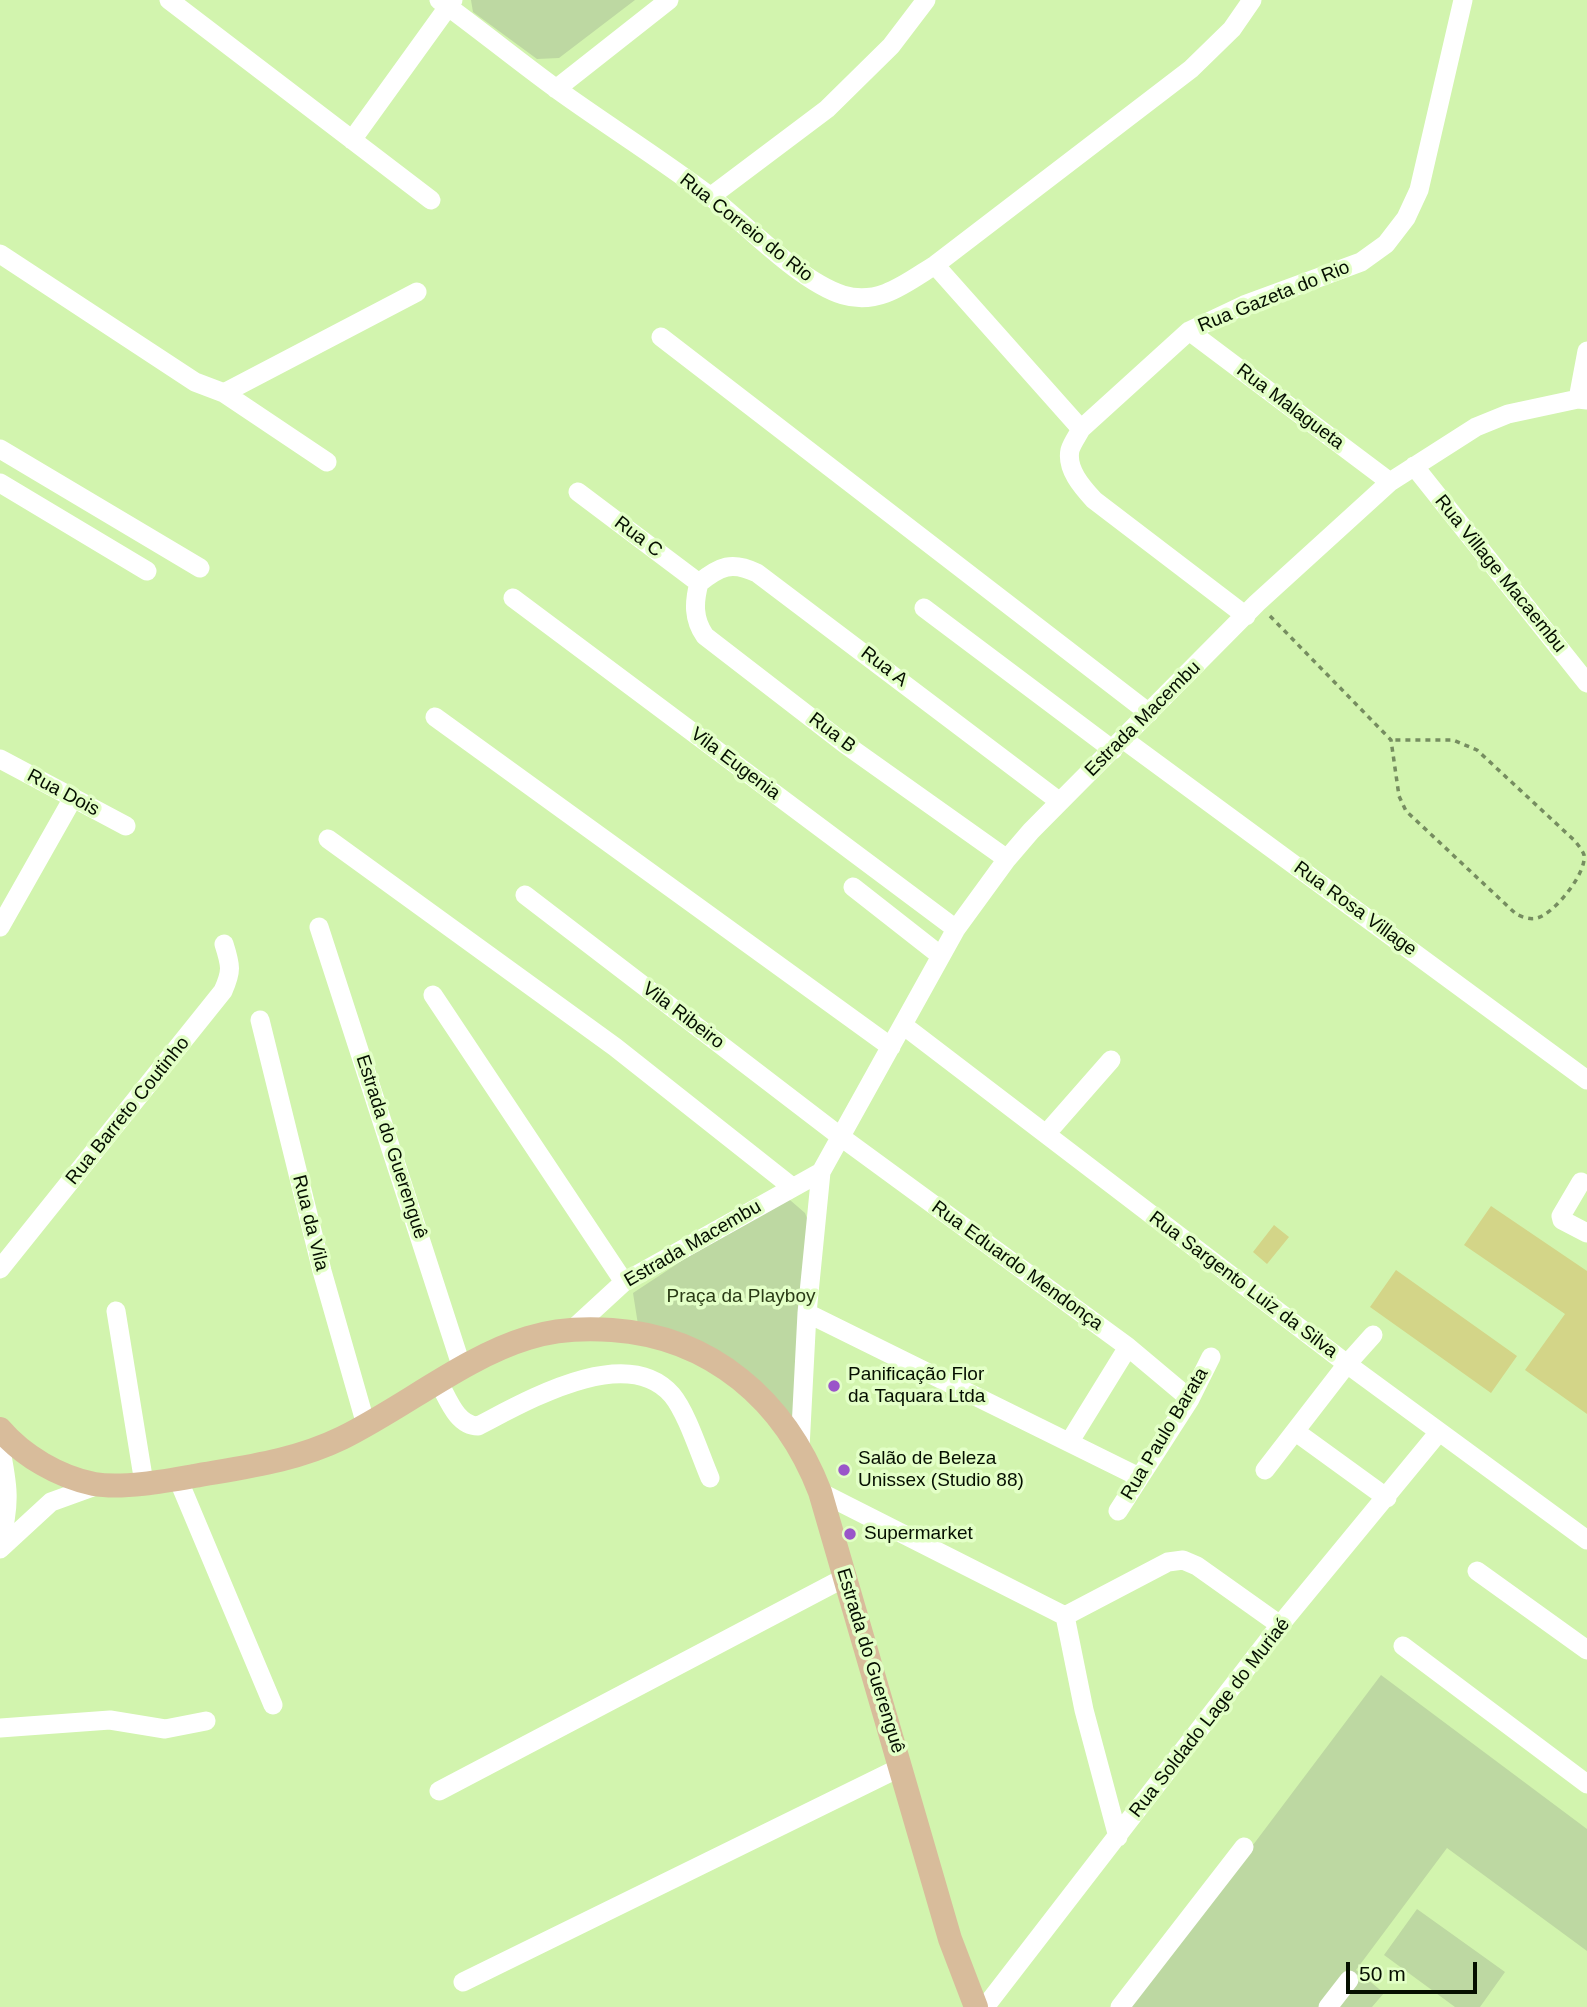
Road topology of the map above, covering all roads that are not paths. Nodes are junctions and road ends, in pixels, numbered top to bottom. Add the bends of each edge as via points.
1 (169, 0) edge
2 (669, 0) edge
3 (926, 0) edge
4 (1252, 0) edge
5 (1463, 0) edge
6 (446, 2) edge
7 (556, 89) junction
8 (352, 140) junction
9 (710, 197) junction
10 (431, 200) dead end
11 (0, 254) edge
12 (935, 265) junction
13 (417, 292) dead end
14 (1189, 331) junction
15 (661, 337) dead end
16 (1587, 351) edge
17 (224, 393) junction
18 (1582, 400) edge
19 (1081, 429) junction
20 (0, 449) edge
21 (327, 462) dead end
22 (1414, 466) junction
23 (1390, 482) junction
24 (0, 483) edge
25 (578, 492) dead end
26 (201, 568) dead end
27 (147, 570) dead end
28 (699, 583) junction
29 (513, 598) dead end
30 (923, 608) dead end
31 (1251, 609) junction
32 (1587, 683) edge
33 (1149, 713) junction
34 (435, 717) dead end
35 (1118, 745) junction
36 (0, 759) edge
37 (73, 798) junction
38 (1060, 802) junction
39 (125, 826) dead end
40 (328, 839) dead end
41 (1007, 859) junction
42 (853, 887) dead end
43 (525, 895) dead end
44 (0, 927) edge
45 (319, 927) dead end
46 (956, 929) junction
47 (224, 944) dead end
48 (942, 957) junction
49 (433, 995) dead end
50 (260, 1020) dead end
51 (904, 1025) junction
52 (891, 1047) junction
53 (1111, 1060) dead end
54 (1587, 1080) edge
55 (1046, 1134) junction
56 (841, 1137) junction
57 (821, 1172) junction
58 (1581, 1182) dead end
59 (792, 1187) junction
60 (1587, 1233) edge
61 (0, 1269) edge
62 (624, 1282) junction
63 (116, 1311) dead end
64 (807, 1313) junction
65 (574, 1328) junction
66 (1373, 1335) dead end
67 (1128, 1347) junction
68 (1211, 1357) dead end
69 (1347, 1364) junction
70 (462, 1368) junction
71 (439, 1383) junction
72 (1190, 1399) junction
73 (366, 1425) junction
74 (0, 1429) edge
75 (1296, 1432) junction
76 (1439, 1433) junction
77 (1070, 1441) junction
78 (0, 1446) edge
79 (800, 1448) junction
80 (46, 1466) junction
81 (1265, 1470) dead end
82 (1139, 1477) junction
83 (710, 1478) dead end
84 (178, 1479) junction
85 (144, 1483) junction
86 (98, 1485) junction
87 (820, 1492) junction
88 (9, 1495) junction
89 (1387, 1498) junction
90 (51, 1502) junction
91 (1118, 1511) dead end
92 (1587, 1540) edge
93 (0, 1543) edge
94 (0, 1549) edge
95 (1478, 1571) dead end
96 (845, 1578) junction
97 (1065, 1616) junction
98 (1280, 1625) junction
99 (1403, 1646) dead end
100 (1587, 1650) edge
101 (273, 1705) dead end
102 (206, 1721) dead end
103 (0, 1728) edge
104 (901, 1767) junction
105 (1587, 1784) edge
106 (439, 1791) dead end
107 (1118, 1837) junction
108 (1244, 1847) dead end
109 (1349, 1980) dead end
110 (463, 1982) dead end
111 (976, 2007) edge
112 (985, 2007) edge
113 (1120, 2007) edge
114 (1328, 2007) edge

1 - 8 street
2 - 7 street
3 - 9 street via 891,46 827,109
4 - 12 street, Rua Correio do Rio via 1232,29 1191,69
5 - 14 street, Rua Gazeta do Rio via 1419,190 1406,218 1386,244 1361,262 1244,304
6 - 7 street, Rua Correio do Rio
6 - 8 street
7 - 9 street, Rua Correio do Rio
8 - 10 street
9 - 12 street, Rua Correio do Rio via 810,280 844,295 881,296
11 - 17 street via 195,382
12 - 19 street
13 - 17 street
14 - 19 street, Rua Gazeta do Rio
14 - 23 street, Rua Malagueta
15 - 33 street
16 - 18 street
17 - 21 street
18 - 22 street, Estrada Macembu via 1508,414 1476,427
19 - 31 street via 1070,450 1079,485
20 - 26 street
22 - 23 street, Estrada Macembu
22 - 32 street, Rua Village Macaembu
23 - 31 street, Estrada Macembu
24 - 27 street
25 - 28 street, Rua C
28 - 38 street, Rua A via 734,565 757,573
28 - 41 street, Rua B via 696,615 705,636 845,744
29 - 46 street, Vila Eugenia
30 - 35 street, Rua Rosa Village
31 - 33 street, Estrada Macembu
33 - 35 street, Estrada Macembu
34 - 52 street
35 - 38 street, Estrada Macembu
35 - 54 street, Rua Rosa Village
36 - 37 street, Rua Dois
37 - 39 street, Rua Dois
37 - 44 street
38 - 41 street, Estrada Macembu
40 - 59 street via 615,1047
41 - 46 street, Estrada Macembu
42 - 48 street
43 - 56 street, Vila Ribeiro
45 - 70 street, Estrada do Guerenguê
46 - 48 street, Estrada Macembu
47 - 61 street, Rua Barreto Coutinho via 231,974 223,991
48 - 51 street, Estrada Macembu
49 - 62 street
50 - 73 street, Rua da Vila via 322,1271
51 - 52 street, Estrada Macembu
51 - 55 street, Rua Sargento Luiz da Silva
52 - 56 street, Estrada Macembu
53 - 55 street
55 - 69 street, Rua Sargento Luiz da Silva
56 - 57 street, Estrada Macembu
56 - 67 street, Rua Eduardo Mendonça
57 - 59 street, Estrada Macembu
57 - 64 street, Estrada Macembu
58 - 60 street via 1561,1216
59 - 62 street, Estrada Macembu
62 - 65 street, Estrada Macembu
63 - 85 street
64 - 77 street
64 - 79 street, Estrada Macembu
65 - 70 main road, Estrada do Guerenguê via 525,1339
65 - 79 main road, Estrada do Guerenguê via 634,1331 716,1361 762,1400
66 - 69 street
67 - 72 street, Rua Eduardo Mendonça
67 - 77 street
68 - 72 street, Rua Paulo Barata
69 - 75 street
69 - 76 street, Rua Sargento Luiz da Silva
70 - 71 main road, Estrada do Guerenguê
71 - 73 main road, Estrada do Guerenguê
71 - 83 street via 470,1426 595,1375 622,1374 657,1383 672,1395
72 - 82 street, Rua Paulo Barata
73 - 84 main road, Estrada do Guerenguê via 317,1450 284,1460
74 - 80 main road, Estrada do Guerenguê
75 - 81 street
75 - 89 street
76 - 89 street, Rua Soldado Lage do Muriaé
76 - 92 street, Rua Sargento Luiz da Silva
77 - 82 street
78 - 88 street
79 - 87 main road, Estrada do Guerenguê
80 - 86 main road, Estrada do Guerenguê
80 - 88 street via 26,1466
80 - 90 street via 57,1480
82 - 91 street, Rua Paulo Barata
84 - 85 main road, Estrada do Guerenguê
84 - 101 street
85 - 86 main road, Estrada do Guerenguê
86 - 90 street
87 - 96 main road, Estrada do Guerenguê
87 - 97 street
88 - 93 street
89 - 98 street, Rua Soldado Lage do Muriaé
90 - 94 street
95 - 100 street
96 - 104 main road, Estrada do Guerenguê
96 - 106 street
97 - 98 street via 1168,1562 1182,1560
97 - 107 street
98 - 107 street, Rua Soldado Lage do Muriaé
99 - 105 street
102 - 103 street via 165,1729 110,1720
104 - 110 street
104 - 111 main road, Estrada do Guerenguê via 950,1939
107 - 112 street, Rua Soldado Lage do Muriaé
108 - 113 street
109 - 114 street

